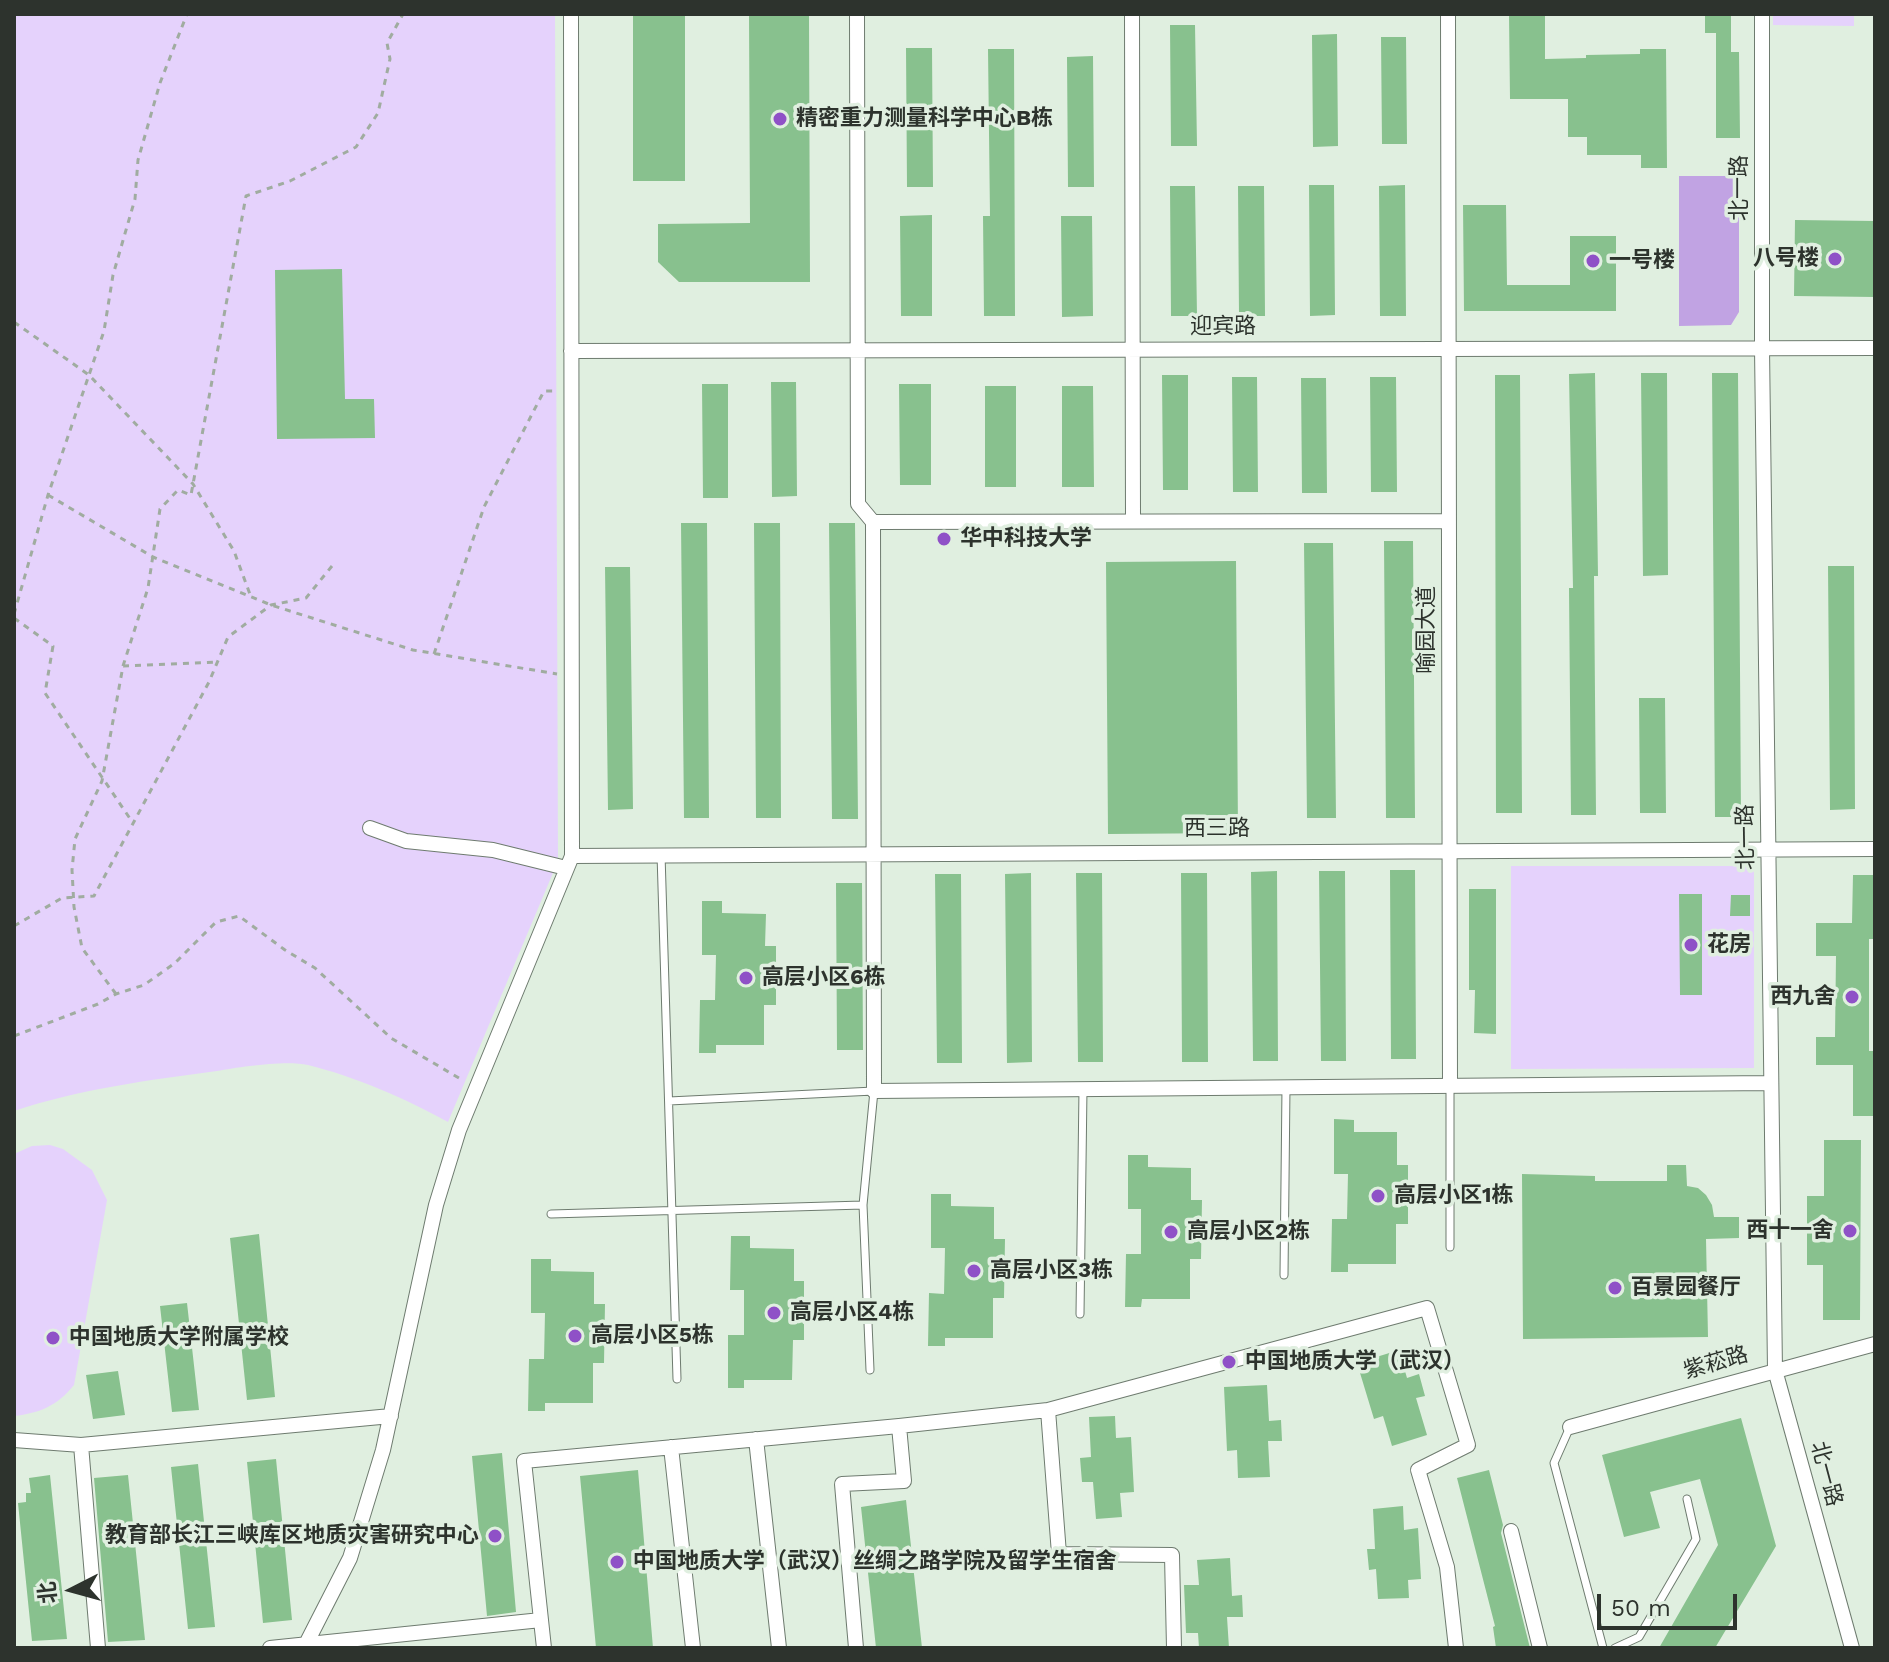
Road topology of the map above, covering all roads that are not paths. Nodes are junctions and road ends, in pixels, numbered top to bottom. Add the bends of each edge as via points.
1 (571, 14) edge
2 (857, 14) edge
3 (1132, 14) edge
4 (1448, 14) edge
5 (1762, 14) edge
6 (1762, 348) junction
7 (1875, 348) edge
8 (1133, 349) junction
9 (1449, 349) junction
10 (857, 350) junction
11 (571, 351) junction
12 (1133, 521) junction
13 (1449, 521) junction
14 (873, 522) junction
15 (370, 828) dead end
16 (1875, 849) edge
17 (1768, 850) junction
18 (1449, 851) junction
19 (873, 852) junction
20 (661, 854) junction
21 (569, 862) junction
22 (1771, 1083) junction
23 (1450, 1085) junction
24 (1286, 1087) junction
25 (1083, 1089) junction
26 (874, 1091) junction
27 (669, 1101) junction
28 (863, 1205) junction
29 (672, 1209) junction
30 (551, 1214) dead end
31 (1450, 1247) dead end
32 (1284, 1275) dead end
33 (1080, 1314) dead end
34 (1875, 1344) edge
35 (870, 1370) dead end
36 (1775, 1370) junction
37 (677, 1379) dead end
38 (1048, 1410) junction
39 (391, 1416) junction
40 (899, 1426) junction
41 (1570, 1427) joint
42 (756, 1439) junction
43 (14, 1440) edge
44 (81, 1445) junction
45 (671, 1447) junction
46 (1687, 1499) dead end
47 (1511, 1531) dead end
48 (541, 1620) junction
49 (306, 1646) edge
50 (98, 1648) edge
51 (270, 1648) edge
52 (544, 1648) edge
53 (693, 1648) edge
54 (779, 1648) edge
55 (856, 1648) edge
56 (1174, 1648) edge
57 (1456, 1648) edge
58 (1540, 1648) edge
59 (1603, 1648) edge
60 (1615, 1648) edge
61 (1852, 1648) edge

1 - 11 street
2 - 10 street
3 - 8 street
4 - 9 street, 喻园大道
5 - 6 street, 北一路
6 - 7 street, 迎宾路
6 - 9 street, 迎宾路
6 - 17 street, 北一路
8 - 9 street, 迎宾路
8 - 10 street, 迎宾路
8 - 12 street
9 - 13 street, 喻园大道
10 - 11 street, 迎宾路
10 - 14 street via 858,504
11 - 21 street
12 - 13 street
12 - 14 street
13 - 18 street, 喻园大道
14 - 19 street
15 - 21 street, 西三路 via 406,841
16 - 17 street, 西三路
17 - 18 street, 西三路
17 - 22 street, 北一路
18 - 19 street, 西三路
18 - 23 street, 喻园大道
19 - 20 street, 西三路
19 - 26 street
20 - 21 street, 西三路
20 - 27 lane
21 - 39 street via 459,1130 436,1205
22 - 23 street
22 - 36 street, 北一路
23 - 24 street
23 - 31 lane, 喻园大道
24 - 25 street
24 - 32 lane
25 - 26 street
25 - 33 lane
26 - 27 lane
26 - 28 lane
27 - 29 lane
28 - 29 lane
28 - 35 lane
29 - 30 lane
29 - 37 lane
34 - 36 street, 紫菘路
36 - 41 street, 紫菘路
36 - 61 street, 北一路
38 - 40 street
38 - 56 street via 1059,1554 1172,1555
38 - 57 street via 1427,1308 1468,1445 1418,1470 1447,1567
39 - 44 street
39 - 49 street via 350,1558
40 - 42 street
40 - 55 street via 904,1481 842,1484
41 - 59 lane via 1554,1463
42 - 45 street
42 - 54 street
43 - 44 street
44 - 50 street
45 - 48 street via 524,1461
45 - 53 street
46 - 60 lane via 1696,1539 1639,1637
47 - 58 street
48 - 49 street
48 - 52 street
49 - 51 street

